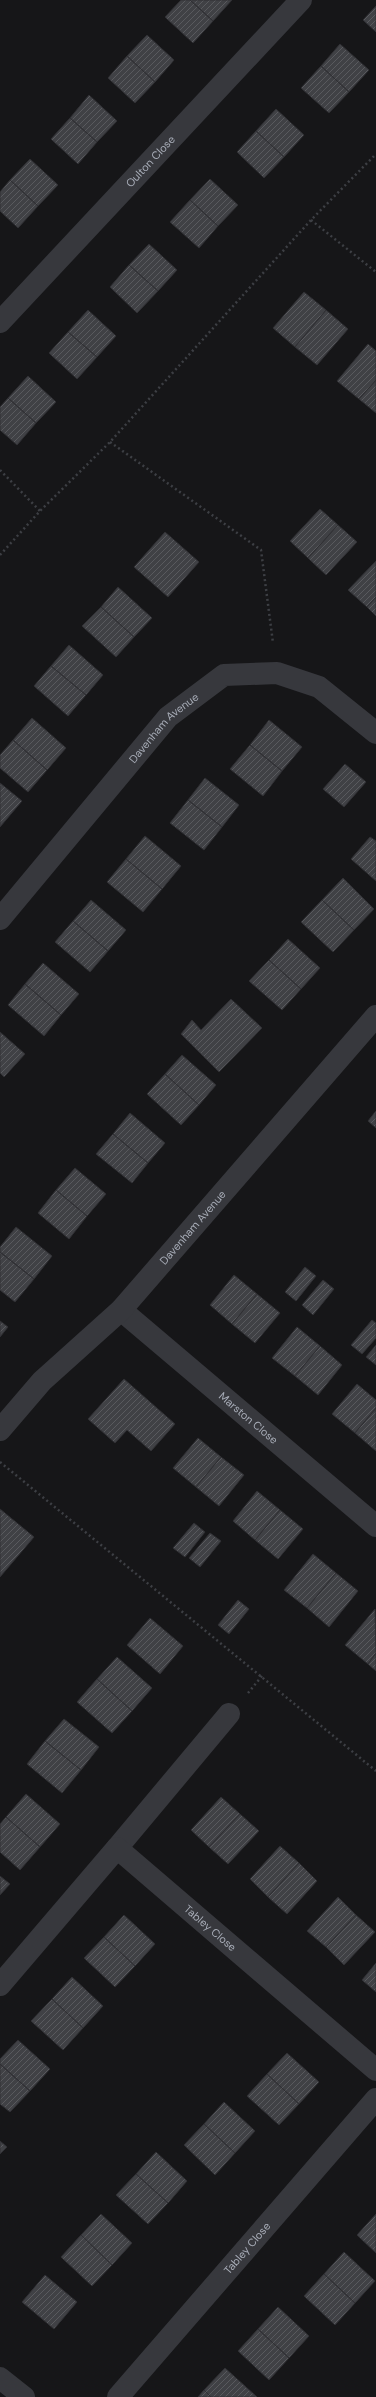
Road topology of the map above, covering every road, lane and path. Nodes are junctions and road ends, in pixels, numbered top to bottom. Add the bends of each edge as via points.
1 (301, 0) edge
2 (376, 154) edge
3 (310, 220) junction
4 (376, 272) edge
5 (0, 322) edge
6 (110, 442) junction
7 (0, 470) edge
8 (40, 511) junction
9 (0, 555) edge
10 (277, 673) junction
11 (376, 733) edge
12 (0, 918) edge
13 (376, 1016) edge
14 (121, 1310) junction
15 (0, 1430) edge
16 (0, 1462) edge
17 (376, 1526) edge
18 (229, 1714) dead end
19 (376, 1771) edge
20 (117, 1848) junction
21 (0, 1985) edge
22 (376, 2070) edge
23 (376, 2099) edge
24 (0, 2378) edge
25 (24, 2397) edge
26 (118, 2397) edge

1 - 5 street, Oulton Close
2 - 3 path
3 - 4 path
3 - 6 path
6 - 8 path
6 - 10 path via 261,550
7 - 8 path
8 - 9 path
10 - 11 street, Davenham Avenue via 319,686
10 - 12 street, Davenham Avenue via 224,676 168,717
13 - 14 street, Davenham Avenue
14 - 15 street, Davenham Avenue via 42,1382
14 - 17 street, Marston Close
16 - 19 path
18 - 20 street
20 - 21 street
20 - 22 street, Tabley Close
23 - 26 street, Tabley Close
24 - 25 street

